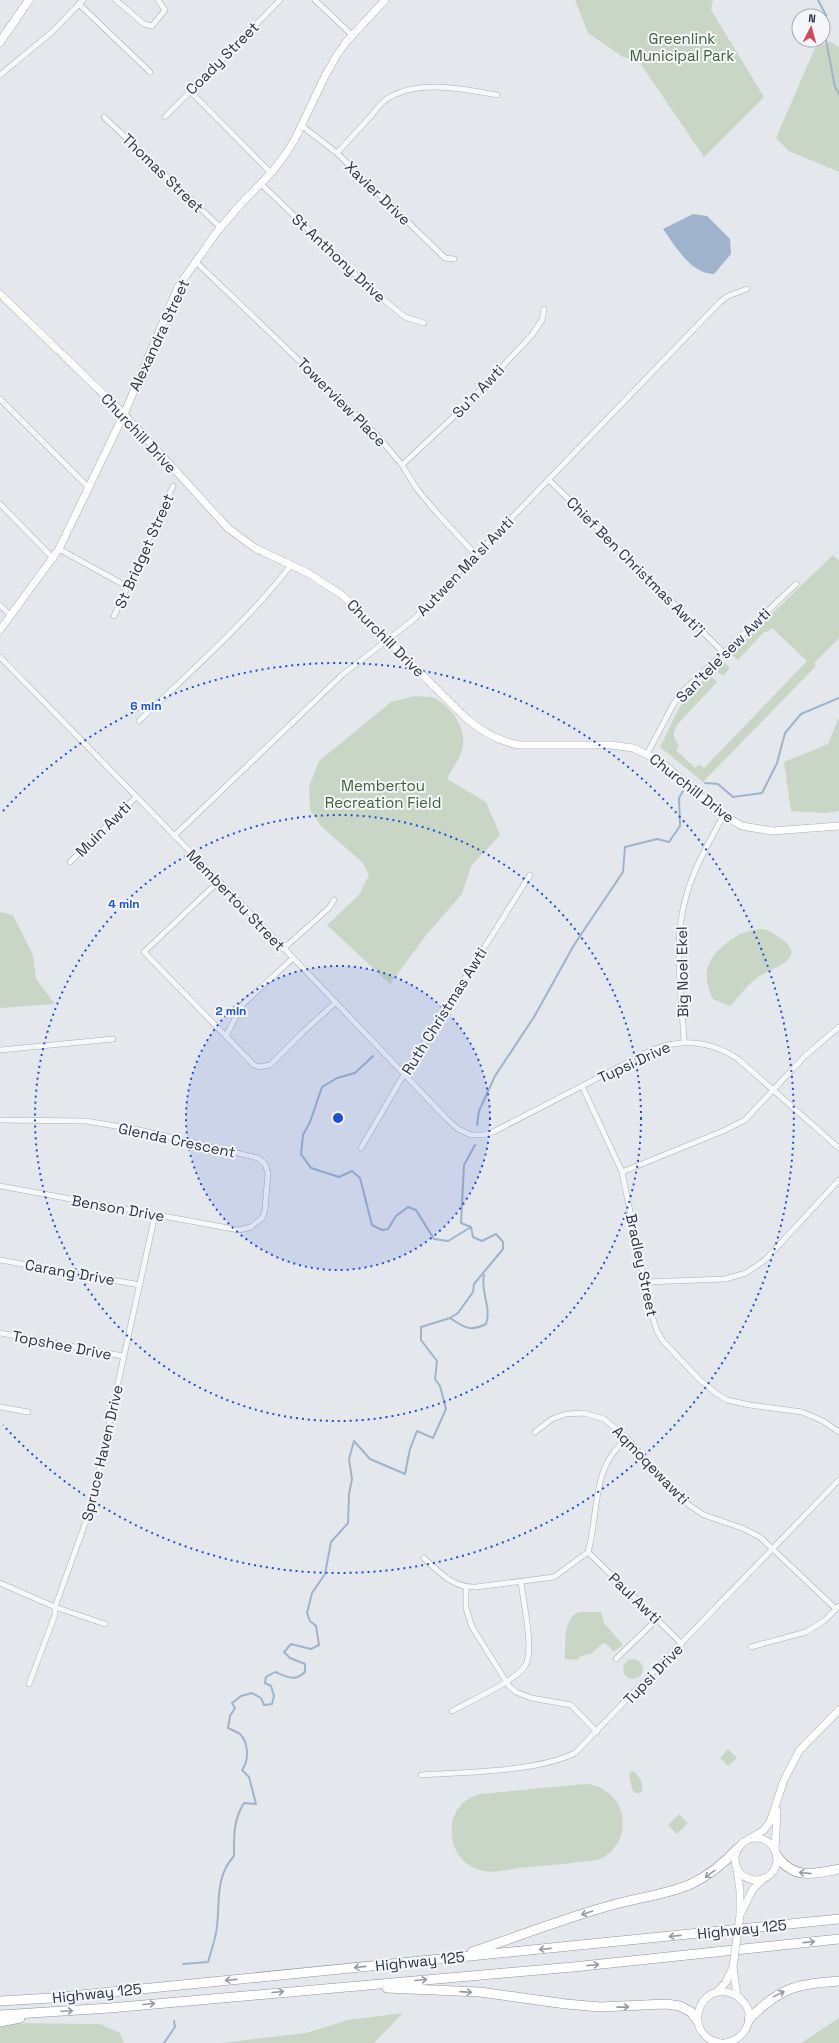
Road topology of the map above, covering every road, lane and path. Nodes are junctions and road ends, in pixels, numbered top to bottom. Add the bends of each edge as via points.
1 (29, 0) edge
2 (116, 0) edge
3 (158, 0) edge
4 (280, 0) edge
5 (315, 0) edge
6 (385, 0) edge
7 (81, 2) edge
8 (352, 35) junction
9 (0, 42) edge
10 (150, 72) dead end
11 (0, 75) edge
12 (190, 91) junction
13 (497, 94) dead end
14 (104, 117) dead end
15 (165, 117) dead end
16 (302, 126) junction
17 (337, 153) junction
18 (271, 173) junction
19 (260, 183) junction
20 (221, 228) junction
21 (454, 259) dead end
22 (195, 261) junction
23 (747, 290) dead end
24 (0, 294) edge
25 (544, 309) dead end
26 (424, 323) dead end
27 (0, 399) edge
28 (124, 414) junction
29 (402, 465) junction
30 (548, 479) junction
31 (173, 486) dead end
32 (89, 488) junction
33 (0, 504) edge
34 (60, 549) junction
35 (476, 555) junction
36 (54, 558) junction
37 (291, 565) junction
38 (796, 584) dead end
39 (128, 587) junction
40 (0, 605) edge
41 (10, 615) junction
42 (114, 616) dead end
43 (0, 630) edge
44 (387, 640) junction
45 (723, 652) junction
46 (0, 656) edge
47 (139, 720) dead end
48 (647, 754) junction
49 (136, 797) junction
50 (723, 816) junction
51 (839, 826) edge
52 (174, 836) junction
53 (70, 862) dead end
54 (530, 875) dead end
55 (219, 881) junction
56 (334, 900) dead end
57 (283, 949) junction
58 (292, 958) junction
59 (335, 1003) junction
60 (839, 1027) edge
61 (226, 1036) junction
62 (113, 1039) dead end
63 (684, 1042) junction
64 (0, 1050) edge
65 (404, 1075) junction
66 (582, 1086) junction
67 (774, 1090) junction
68 (0, 1120) edge
69 (476, 1136) joint
70 (361, 1148) dead end
71 (839, 1148) edge
72 (622, 1172) junction
73 (839, 1180) edge
74 (0, 1186) edge
75 (155, 1215) junction
76 (235, 1229) joint
77 (0, 1260) edge
78 (645, 1282) junction
79 (140, 1285) junction
80 (0, 1333) edge
81 (124, 1356) junction
82 (0, 1407) edge
83 (28, 1412) dead end
84 (535, 1432) dead end
85 (839, 1432) edge
86 (628, 1439) junction
87 (839, 1480) edge
88 (773, 1549) junction
89 (588, 1552) junction
90 (424, 1558) dead end
91 (521, 1582) junction
92 (0, 1583) edge
93 (466, 1587) junction
94 (55, 1607) junction
95 (837, 1607) edge
96 (657, 1619) junction
97 (105, 1624) dead end
98 (682, 1644) junction
99 (751, 1647) dead end
100 (616, 1659) dead end
101 (506, 1681) junction
102 (29, 1684) dead end
103 (839, 1710) edge
104 (452, 1711) dead end
105 (597, 1732) junction
106 (421, 1775) dead end
107 (779, 1796) junction
108 (749, 1839) junction
109 (738, 1848) junction
110 (776, 1853) junction
111 (737, 1867) junction
112 (839, 1869) edge
113 (764, 1878) junction
114 (740, 1914) junction
115 (839, 1920) edge
116 (839, 1939) edge
117 (455, 1958) junction
118 (733, 1967) junction
119 (839, 1982) edge
120 (344, 1986) junction
121 (717, 1992) junction
122 (737, 1996) junction
123 (0, 2000) edge
124 (51, 2012) junction
125 (0, 2015) edge
126 (749, 2019) junction
127 (697, 2020) junction
128 (0, 2022) edge
129 (702, 2032) junction
130 (702, 2043) edge
131 (721, 2043) edge
132 (725, 2043) edge

1 - 9 main road
2 - 3 street via 144,24 152,26 165,10
4 - 12 street, Coady Street
5 - 8 street
6 - 8 main road, Alexandra Street
7 - 10 street
7 - 11 street via 52,32
8 - 16 main road, Alexandra Street via 330,67
12 - 15 street, Coady Street
12 - 18 street
13 - 17 street via 436,87 396,96 385,101
14 - 20 street, Thomas Street
16 - 17 street, Xavier Drive
16 - 18 main road, Alexandra Street
17 - 21 street, Xavier Drive via 445,258
18 - 19 main road, Alexandra Street
19 - 20 main road, Alexandra Street
19 - 26 street, St Anthony Drive via 374,292 405,317
20 - 22 main road, Alexandra Street
22 - 28 main road, Alexandra Street via 176,292
22 - 29 street, Towerview Place via 363,421
23 - 30 street, Autwen Ma'sl Awti via 728,296 720,302
24 - 28 main road, Churchill Drive
25 - 29 street, Su'n Awti via 542,320 532,335 465,406
27 - 32 street
28 - 32 main road, Alexandra Street
28 - 37 main road, Churchill Drive via 228,528 254,548
29 - 35 street, Towerview Place via 417,489
30 - 35 street, Autwen Ma'sl Awti
30 - 45 street, Chief Ben Christmas Awti'j
31 - 39 street, St Bridget Street
32 - 34 main road, Alexandra Street
33 - 36 street
34 - 36 main road, Alexandra Street
34 - 39 street
35 - 44 street, Autwen Ma'sl Awti via 413,620
36 - 41 main road, Alexandra Street
37 - 44 main road, Churchill Drive via 342,595
37 - 47 street via 274,588
38 - 45 street, San'tele'sew Awti
39 - 42 street, St Bridget Street
40 - 41 street
41 - 43 main road, Alexandra Street
44 - 48 main road, Churchill Drive via 466,718 498,739 526,746 619,745
44 - 52 street, Autwen Ma'sl Awti via 342,675
45 - 48 street, San'tele'sew Awti via 677,698
46 - 49 street, Membertou Street
48 - 50 main road, Churchill Drive via 666,766
49 - 52 street, Membertou Street
49 - 53 street, Muin Awti
50 - 51 main road, Churchill Drive via 742,826 764,831
50 - 63 street, Big Noel Ekel via 691,879 683,909 679,943
52 - 55 street, Membertou Street
54 - 65 street, Ruth Christmas Awti
55 - 57 street, Membertou Street
55 - 61 street via 144,952
56 - 57 street via 329,908
57 - 58 street, Membertou Street
58 - 59 street, Membertou Street
58 - 61 street via 242,1005
59 - 61 street via 265,1068 254,1065
59 - 65 street, Membertou Street
60 - 67 street via 809,1052
62 - 64 street
63 - 66 street, Tupsi Drive via 652,1050
63 - 67 street, Tupsi Drive via 709,1045 726,1052
65 - 69 street, Membertou Street via 454,1125 467,1134
65 - 70 street, Ruth Christmas Awti
66 - 69 street, Tupsi Drive via 493,1132
66 - 72 street, Bradley Street
67 - 71 street, Tupsi Drive
67 - 72 street via 752,1114 736,1125
68 - 76 street, Glenda Crescent via 86,1121 139,1130 258,1158 265,1164 268,1173 265,1213 254,1225
72 - 78 street, Bradley Street
73 - 78 street via 765,1260 746,1273 725,1279
74 - 75 street, Benson Drive
75 - 76 street, Benson Drive
75 - 79 street, Spruce Haven Drive
77 - 79 street, Carang Drive
78 - 85 street, Bradley Street via 657,1331 669,1349 708,1388 727,1400 738,1403 802,1412 823,1421
79 - 81 street, Spruce Haven Drive
80 - 81 street, Topshee Drive
81 - 94 street, Spruce Haven Drive via 90,1510
82 - 83 street
84 - 86 street, Aqmoqewawti via 556,1417 584,1413 604,1419
86 - 88 street, Aqmoqewawti via 686,1503 711,1518 754,1533
86 - 89 street via 614,1451 603,1474
87 - 88 street, Tupsi Drive
88 - 95 street, Aqmoqewawti
88 - 98 street, Tupsi Drive
89 - 91 street via 557,1576
89 - 96 street, Paul Awti
90 - 93 street via 448,1580
91 - 93 street
91 - 101 street via 529,1655 522,1670
92 - 94 street
93 - 101 street via 466,1608 470,1623
94 - 97 street
94 - 102 street, Spruce Haven Drive via 55,1615
95 - 99 street via 820,1624 806,1632
96 - 98 street, Paul Awti
96 - 100 street
98 - 105 street, Tupsi Drive
101 - 104 street
101 - 105 street via 516,1692 526,1697 571,1705
103 - 107 main road via 796,1756
105 - 106 street, Tupsi Drive via 575,1753 558,1760 523,1766
107 - 108 main road via 767,1826
107 - 110 main road
108 - 109 main road
108 - 110 main road via 763,1839 772,1845
109 - 111 main road
109 -> 117 highway via 710,1874 686,1887 605,1907
112 -> 110 highway via 803,1874 782,1864
110 - 113 main road via 772,1872
111 - 113 main road via 745,1877
111 - 114 main road
113 - 114 main road via 753,1889
114 - 118 main road, bridge
115 -> 117 highway, Highway 125
120 -> 116 highway, Highway 125 via 573,1967
117 -> 123 highway, Highway 125 via 51,1998
118 - 121 main road via 726,1982
118 - 122 main road
126 -> 119 highway via 766,2002 786,1991 809,1984
124 -> 120 highway, Highway 125
120 -> 127 highway via 480,1992 600,2007 666,2004 680,2006 691,2012
121 - 122 main road
121 - 127 main road via 710,1995 700,2006
122 - 126 main road via 744,2002
124 - 125 highway, Highway 125
124 - 128 highway
126 - 132 main road via 747,2028 741,2036 733,2042
127 - 129 main road
129 - 130 main road
129 - 131 main road via 714,2042

